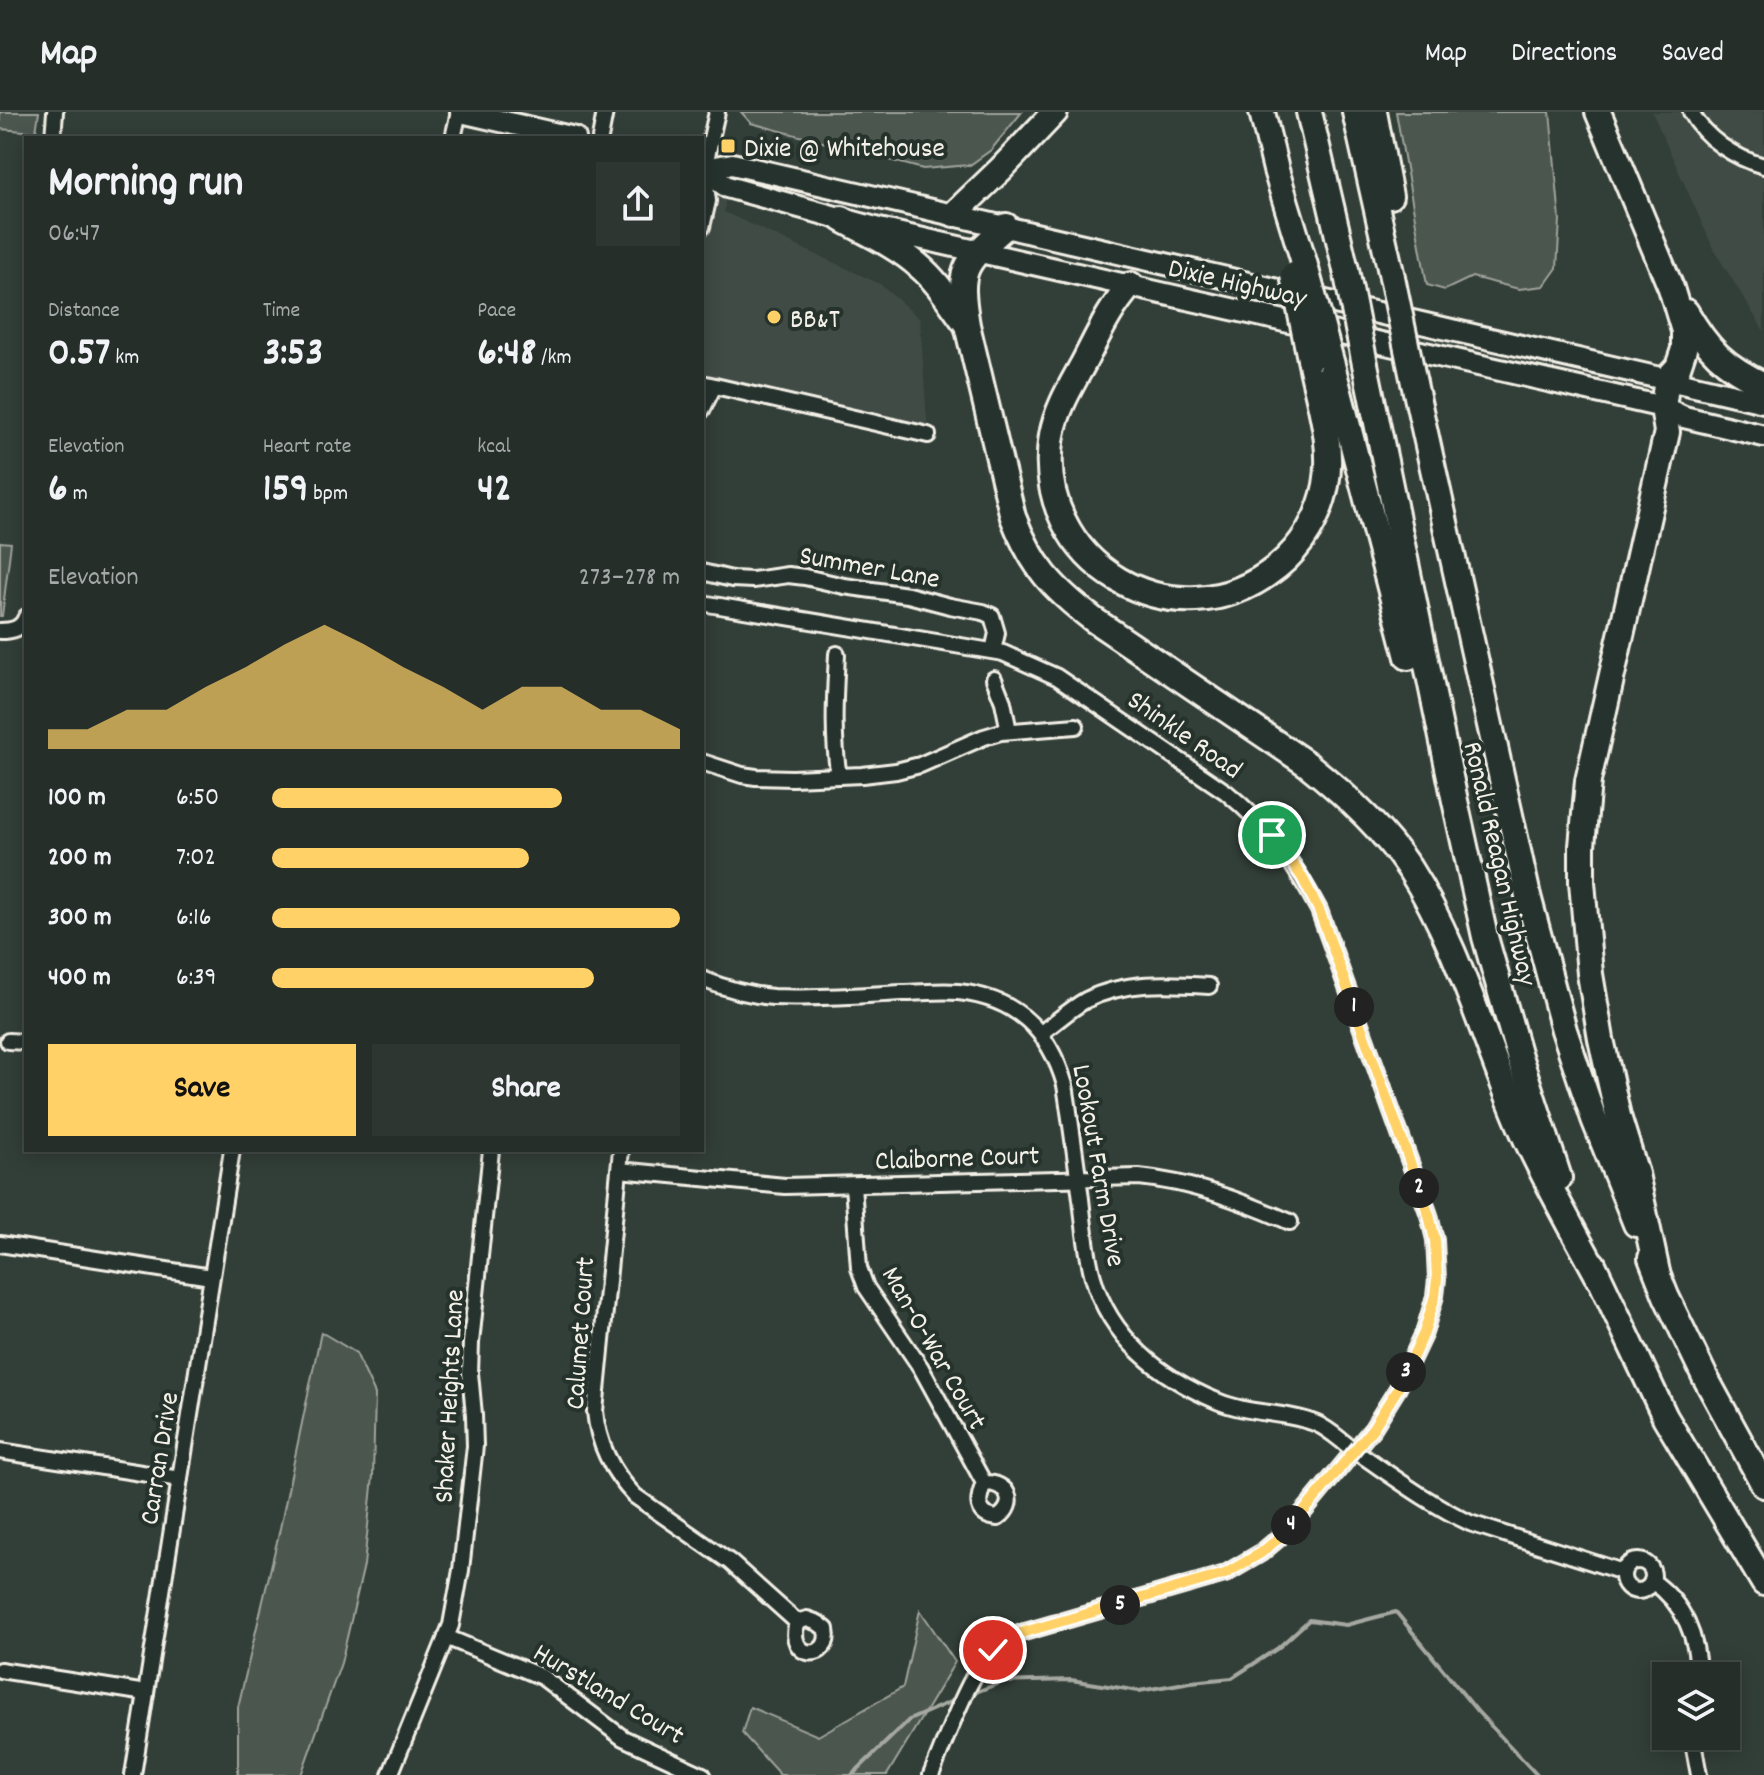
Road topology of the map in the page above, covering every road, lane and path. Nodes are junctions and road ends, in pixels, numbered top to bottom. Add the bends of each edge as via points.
1 (55, 112) edge
2 (460, 112) edge
3 (605, 112) edge
4 (717, 112) edge
5 (1055, 112) edge
6 (1262, 112) edge
7 (1309, 112) edge
8 (1355, 112) edge
9 (1374, 112) edge
10 (1598, 112) edge
11 (1691, 112) edge
12 (53, 136) edge
13 (454, 136) edge
14 (566, 136) edge
15 (600, 136) edge
16 (704, 166) edge
17 (1764, 166) edge
18 (704, 170) edge
19 (704, 171) edge
20 (704, 176) edge
21 (954, 214) junction
22 (704, 218) edge
23 (842, 219) junction
24 (1006, 226) junction
25 (978, 252) junction
26 (1392, 277) junction
27 (1131, 285) junction
28 (1671, 288) junction
29 (967, 325) junction
30 (1321, 362) junction
31 (1667, 379) junction
32 (708, 384) edge
33 (1764, 385) edge
34 (1764, 402) edge
35 (1663, 407) junction
36 (1764, 424) edge
37 (928, 435) dead end
38 (1764, 436) edge
39 (704, 572) edge
40 (704, 603) edge
41 (24, 621) edge
42 (0, 631) edge
43 (993, 651) junction
44 (837, 654) dead end
45 (994, 679) dead end
46 (1076, 726) dead end
47 (1009, 731) junction
48 (704, 763) edge
49 (839, 776) junction
50 (1455, 801) junction
51 (704, 980) edge
52 (1209, 986) dead end
53 (1041, 1033) junction
54 (8, 1041) dead end
55 (24, 1042) edge
56 (232, 1152) edge
57 (491, 1152) edge
58 (621, 1152) edge
59 (619, 1170) junction
60 (1078, 1178) junction
61 (853, 1185) junction
62 (1290, 1222) dead end
63 (0, 1244) edge
64 (1657, 1272) junction
65 (1598, 1276) junction
66 (211, 1277) junction
67 (0, 1451) edge
68 (1355, 1451) junction
69 (180, 1479) junction
70 (984, 1483) dead end
71 (1764, 1485) edge
72 (1623, 1572) junction
73 (1652, 1581) junction
74 (1764, 1583) edge
75 (797, 1622) dead end
76 (446, 1637) junction
77 (1697, 1662) edge
78 (0, 1670) edge
79 (146, 1693) junction
80 (1694, 1750) edge
81 (133, 1775) edge
82 (390, 1775) edge
83 (703, 1775) edge
84 (931, 1775) edge
85 (1699, 1775) edge

1 - 12 street
2 - 13 street
2 - 14 main road
3 - 15 street
4 - 16 street
5 - 21 highway
6 - 30 highway, bridge
7 - 50 highway, Ronald Reagan Highway, bridge
8 - 26 highway, Ronald Reagan Highway
9 - 26 highway via 1396,227
10 - 28 highway
11 - 17 street via 1714,141
18 - 21 main road, Dixie Highway via 732,164
19 - 23 main road, Dixie Highway via 727,187
20 - 22 street
21 - 24 main road, Dixie Highway
23 - 25 main road, Dixie Highway
23 - 29 highway via 920,266
24 - 25 highway
24 - 31 main road, Dixie Highway
25 - 27 main road, Dixie Highway
25 - 29 highway via 964,272
26 - 64 highway, Ronald Reagan Highway, bridge via 1532,911 1594,1119
27 - 30 highway via 1116,301 1060,406 1050,461 1056,504 1066,527 1103,570 1139,591 1183,599 1230,593 1268,574 1306,536 1319,511 1328,462
27 - 35 main road, Dixie Highway
28 - 31 highway via 1685,340 1678,367
28 - 33 highway via 1714,353
29 - 65 highway via 1013,517 1036,565 1067,600 1094,620 1330,782 1392,845 1435,913 1527,1141
30 - 50 highway via 1404,635 1427,747
31 - 34 main road, Dixie Highway
31 - 35 highway
32 - 37 street
35 - 36 main road via 1681,405
35 - 38 main road, Dixie Highway
35 - 64 highway via 1667,432 1588,781 1582,846 1590,974 1601,1039
39 - 43 street, Summer Lane via 753,580 805,577 983,612 992,616 997,633
40 - 43 street, Shinkle Road
41 - 42 street via 11,631
43 - 68 street, Shinkle Road via 1057,677 1226,792 1272,835 1319,910 1429,1215 1437,1260 1435,1296 1424,1333 1398,1388
44 - 49 street
45 - 47 street
46 - 47 street
47 - 49 street via 920,765
48 - 49 street via 756,777
50 - 65 highway, Ronald Reagan Highway via 1485,937 1519,1056
51 - 53 street, Lookout Farm Drive via 771,997 954,991 1009,1006
52 - 53 street via 1110,991 1075,1007
53 - 60 street, Lookout Farm Drive via 1065,1085
54 - 55 street
56 - 66 street, Carran Drive
57 - 76 street, Shaker Heights Lane via 471,1343 475,1446 461,1570
58 - 59 street, Calumet Court
59 - 61 street, Claiborne Court via 785,1186
59 - 75 street, Calumet Court via 595,1411 601,1446 635,1496 730,1562
60 - 61 street, Claiborne Court
60 - 62 street, Claiborne Court via 1166,1179
60 - 68 street, Lookout Farm Drive via 1094,1279 1106,1309 1134,1349 1171,1378 1214,1400 1319,1425
61 - 70 street, Man-O-War Court via 859,1268 866,1287 921,1368
63 - 66 street
64 - 71 highway, Ronald Reagan Highway via 1705,1377
65 - 74 highway, Ronald Reagan Highway via 1665,1417
66 - 69 street, Carran Drive
67 - 69 street
68 - 72 street, Lookout Farm Drive via 1470,1523
68 - 84 street, Shinkle Road via 1280,1537 1225,1574 1021,1633 993,1650 969,1687
69 - 79 street, Carran Drive
72 - 73 street, Lookout Farm Drive via 1631,1589 1641,1591
72 - 73 street, Lookout Farm Drive via 1628,1564 1642,1562 1650,1567
73 - 77 street, Lookout Farm Drive via 1671,1597 1688,1623
76 - 82 street, Shaker Heights Lane
76 - 83 street, Hurstland Court via 542,1677 623,1738
78 - 79 street
79 - 81 street, Carran Drive
80 - 85 street

